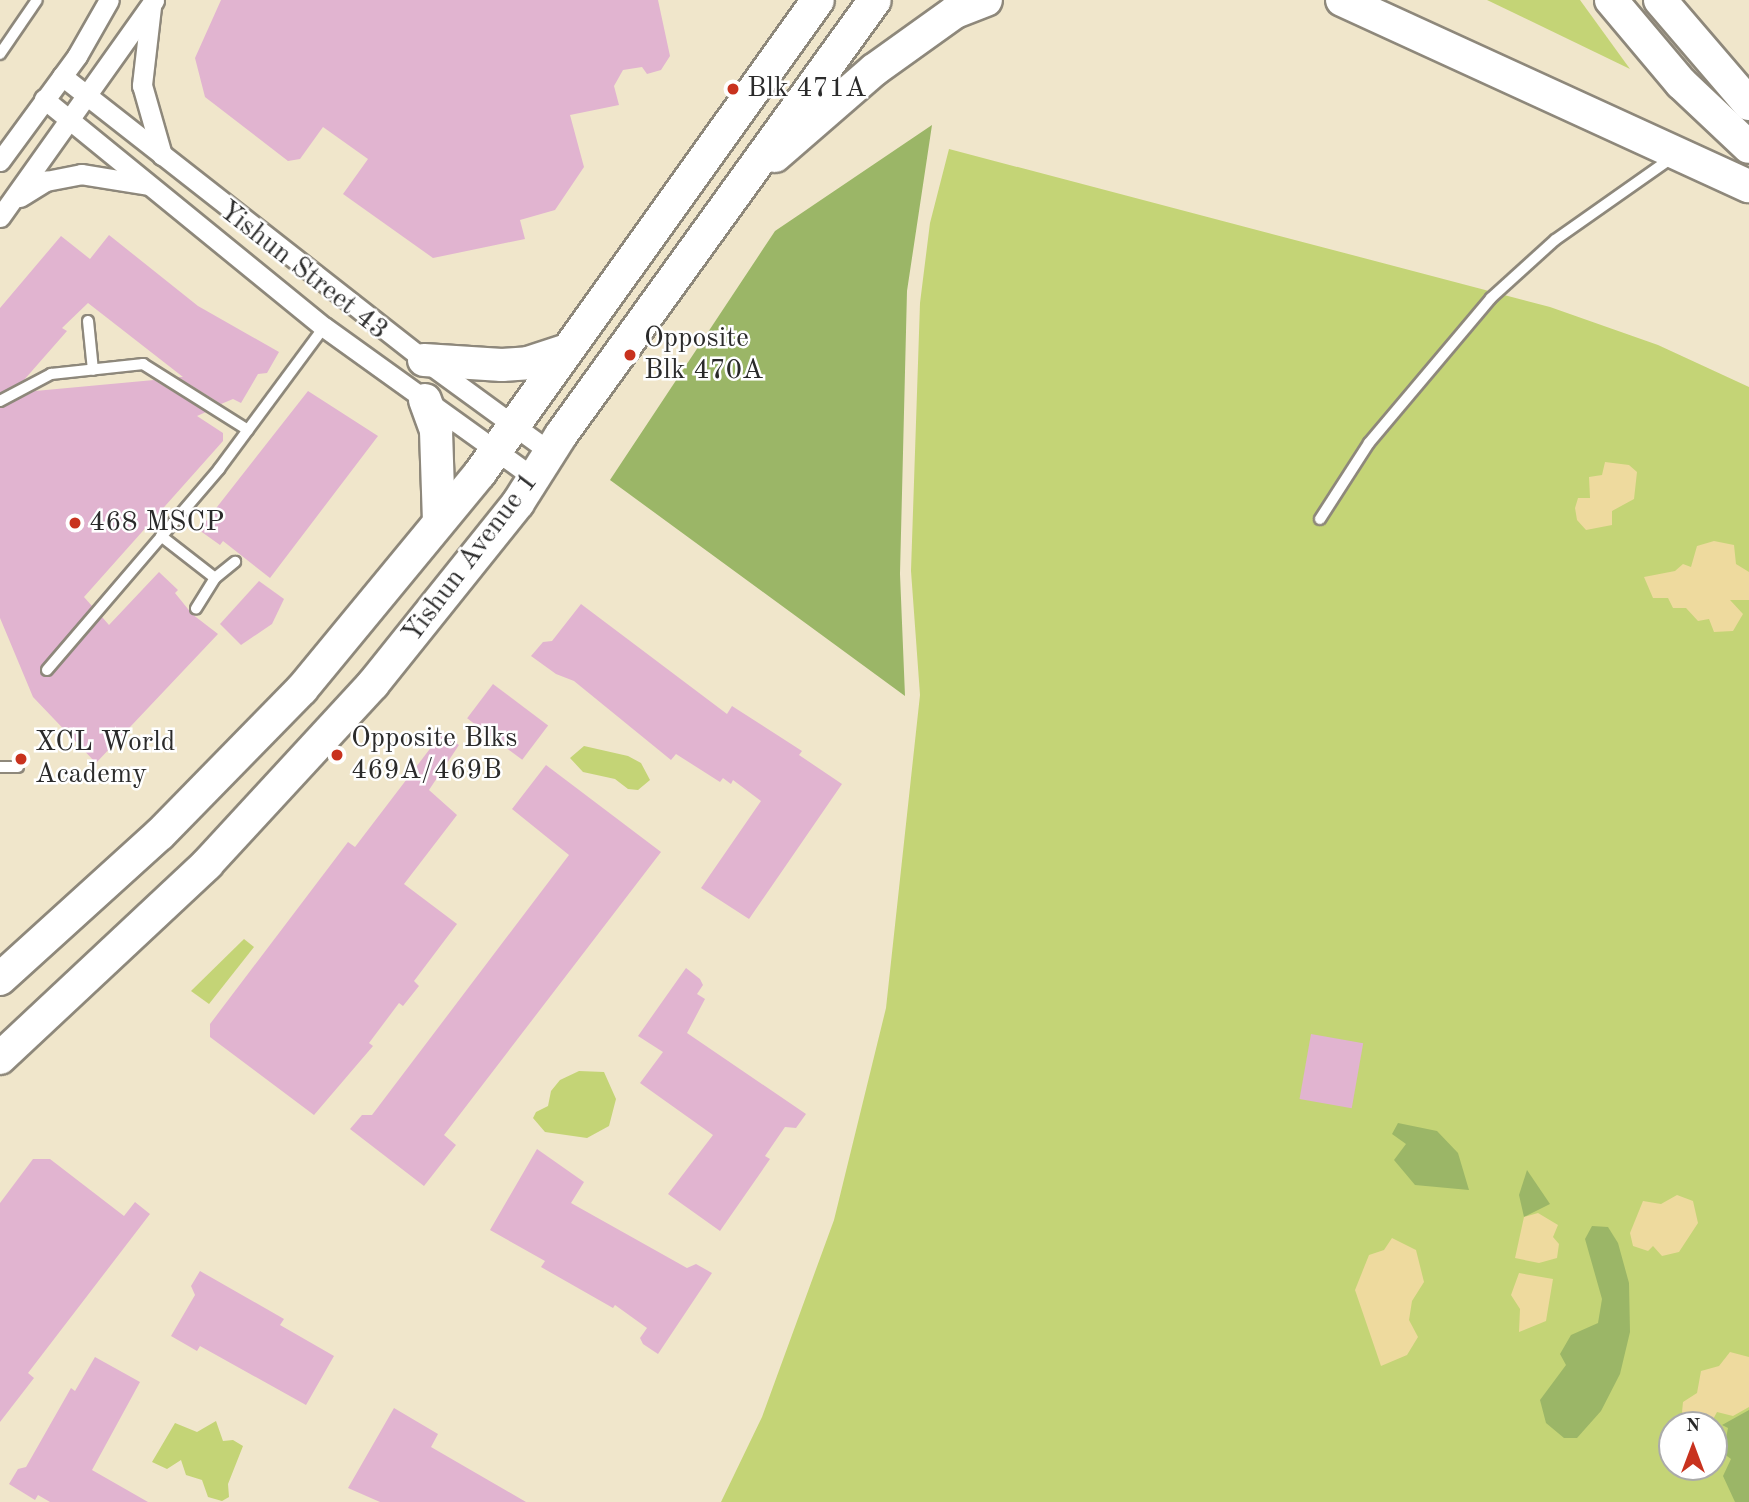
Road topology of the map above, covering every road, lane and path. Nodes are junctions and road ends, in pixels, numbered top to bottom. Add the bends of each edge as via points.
1 (37, 0) edge
2 (109, 0) edge
3 (818, 0) edge
4 (875, 0) edge
5 (986, 0) edge
6 (1342, 0) edge
7 (1611, 0) edge
8 (1660, 0) edge
9 (153, 3) edge
10 (0, 54) edge
11 (62, 76) junction
12 (87, 94) junction
13 (44, 99) junction
14 (1749, 104) edge
15 (70, 120) junction
16 (1749, 147) edge
17 (1680, 153) junction
18 (162, 155) junction
19 (0, 161) edge
20 (746, 179) junction
21 (149, 185) junction
22 (1749, 186) edge
23 (6, 209) edge
24 (88, 321) dead end
25 (324, 327) junction
26 (567, 350) junction
27 (424, 360) junction
28 (93, 370) junction
29 (425, 400) junction
30 (0, 401) edge
31 (248, 430) junction
32 (504, 439) junction
33 (542, 465) junction
34 (1320, 519) dead end
35 (439, 520) junction
36 (161, 536) junction
37 (235, 562) dead end
38 (215, 578) junction
39 (196, 608) dead end
40 (47, 670) dead end
41 (0, 767) edge
42 (18, 768) dead end
43 (0, 979) edge
44 (0, 1058) edge

1 - 10 lane
2 - 11 street
3 - 26 main road, Yishun Avenue 1
4 - 20 main road, Yishun Avenue 1
5 - 20 main road via 955,12 874,70
6 - 17 main road
7 - 16 main road via 1689,91
8 - 14 main road
9 - 12 street
9 - 18 street via 142,85
11 - 12 street, Yishun Street 43
11 - 13 street
12 - 15 street
12 - 18 street, Yishun Street 43
13 - 15 street, Yishun Street 43
13 - 19 street
15 - 21 street, Yishun Street 43
15 - 23 street
17 - 22 main road
17 - 34 lane via 1653,167 1555,240 1491,298 1369,443
18 - 27 street, Yishun Street 43
20 - 33 main road, Yishun Avenue 1
21 - 23 street via 81,174 46,181
21 - 25 street, Yishun Street 43
24 - 28 lane
25 - 29 street, Yishun Street 43
25 - 31 lane
26 - 27 main road via 528,363 502,365
26 - 32 main road, Yishun Avenue 1
27 - 32 street, Yishun Street 43
28 - 30 lane via 51,374
28 - 31 lane via 143,364
29 - 32 street, Yishun Street 43
29 - 35 main road via 436,431
31 - 36 lane
32 - 33 street, Yishun Street 43
32 - 33 street, Yishun Street 43
32 - 35 main road, Yishun Avenue 1
33 - 44 main road, Yishun Avenue 1 via 373,684 207,864
35 - 43 main road, Yishun Avenue 1 via 302,689 160,834
36 - 38 lane
36 - 40 lane
37 - 38 lane
38 - 39 lane
41 - 42 lane

